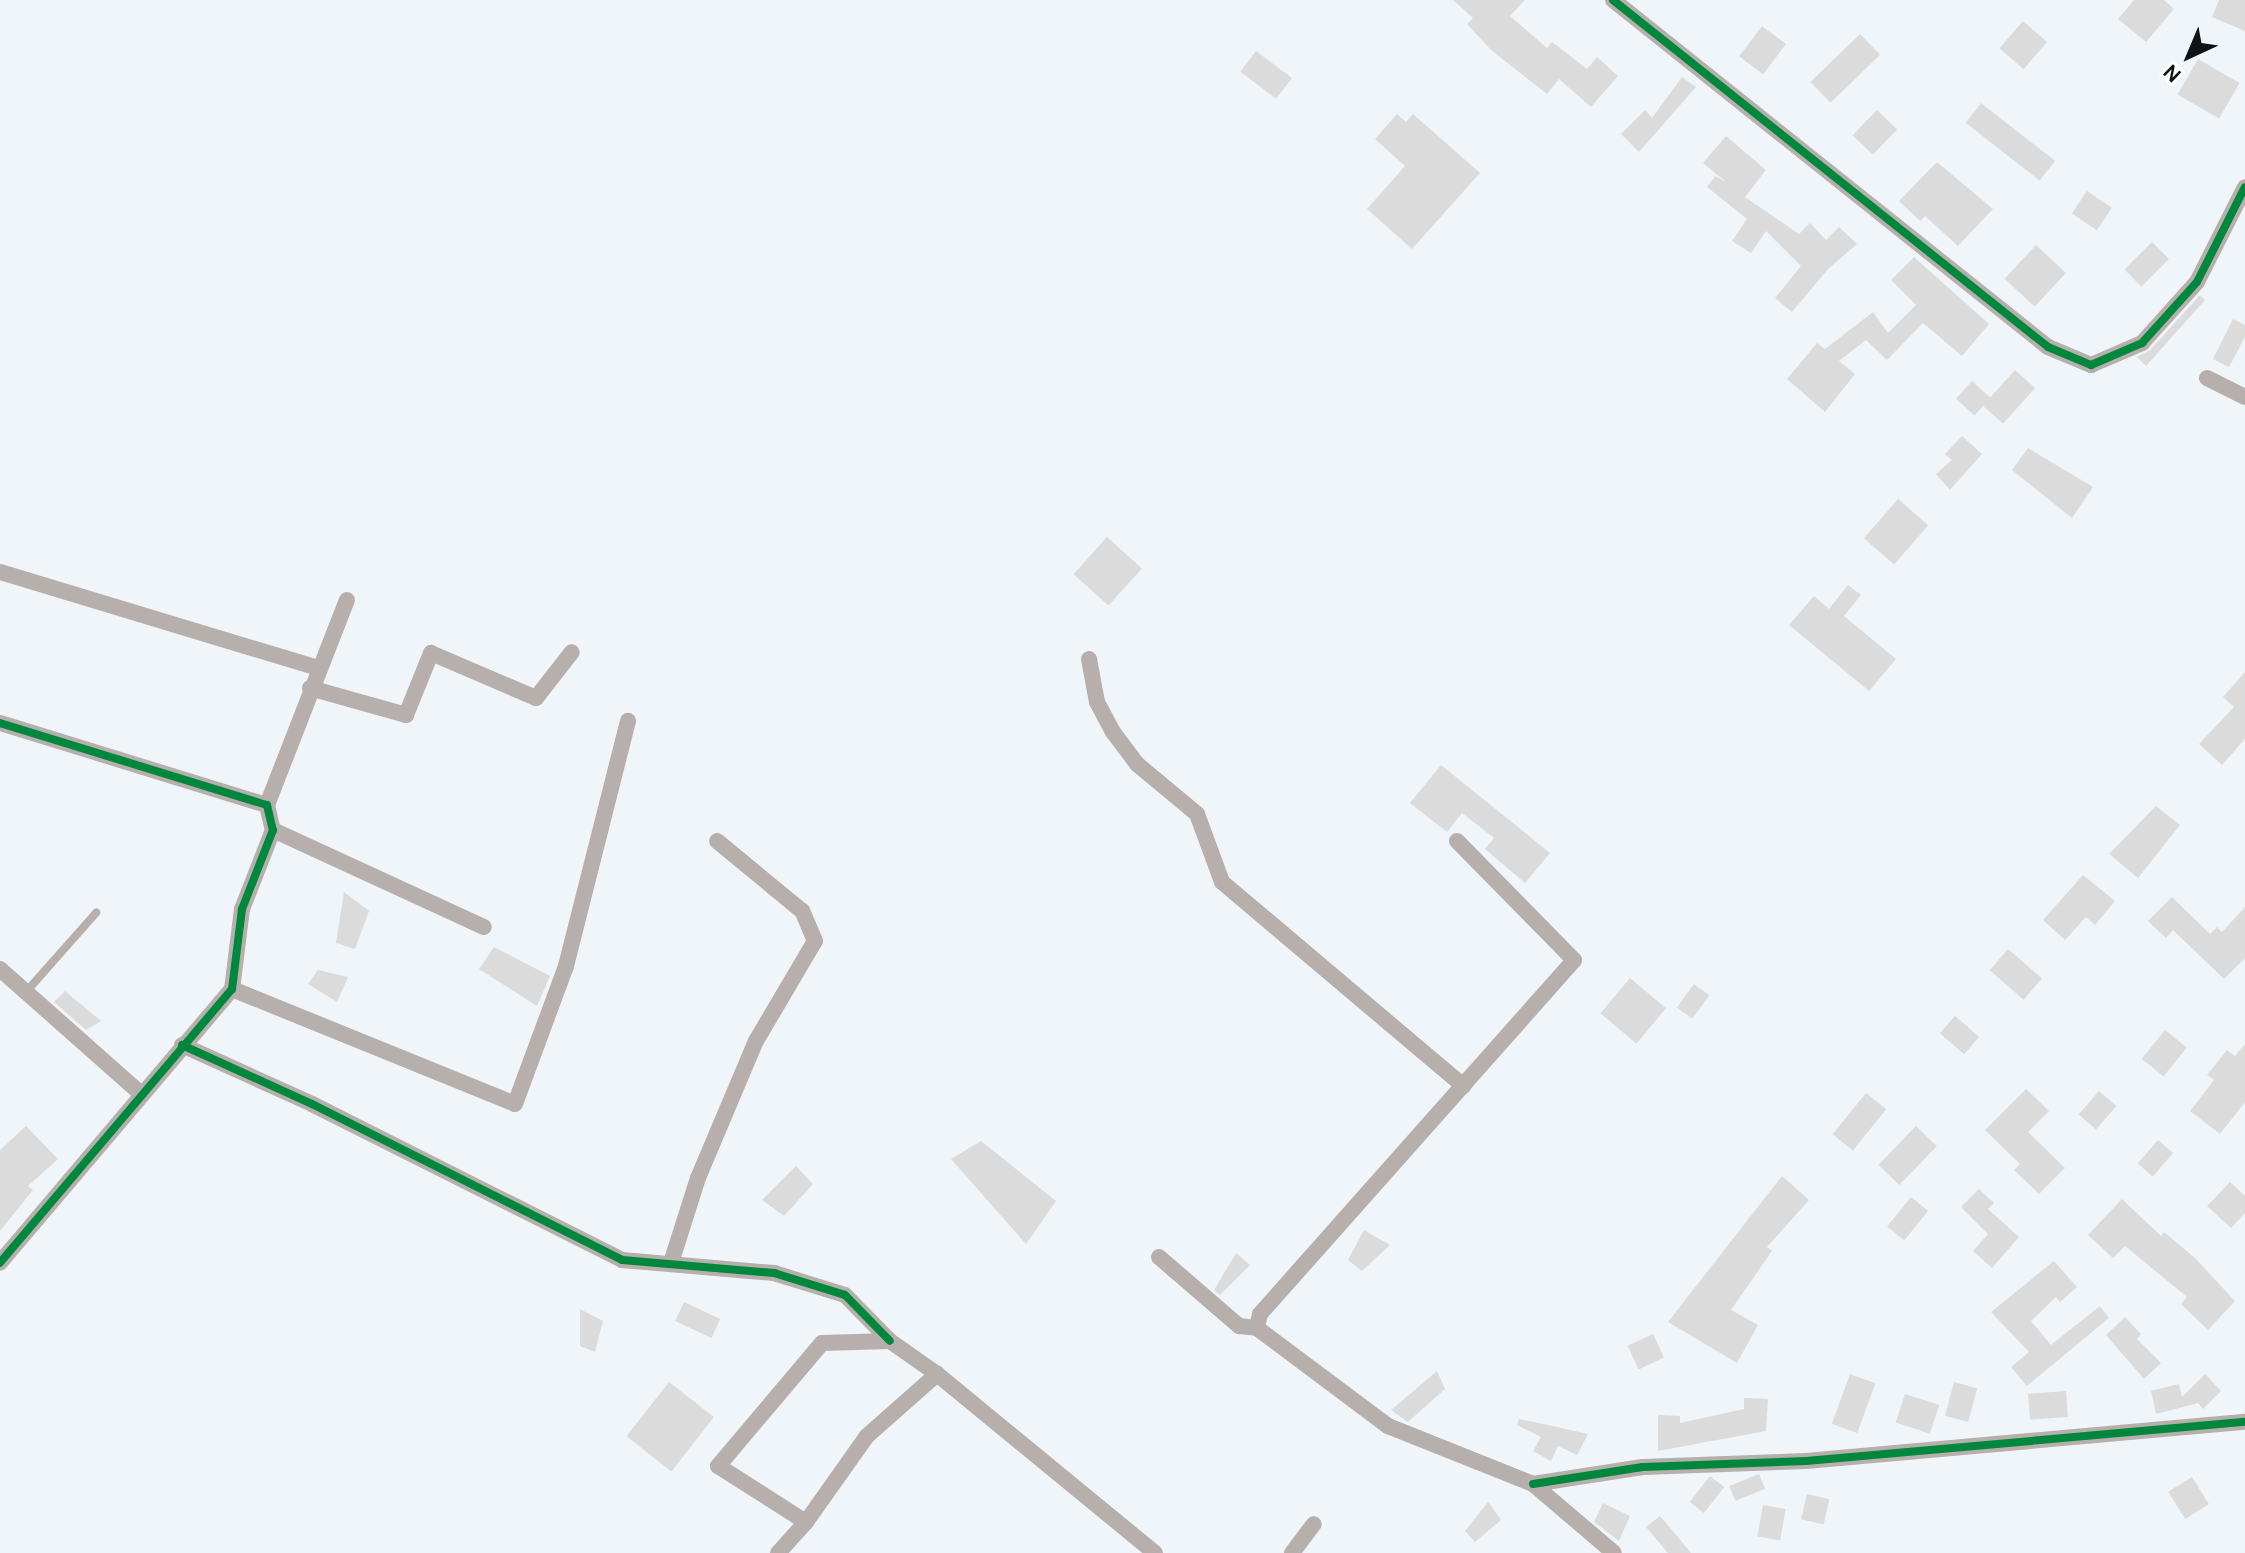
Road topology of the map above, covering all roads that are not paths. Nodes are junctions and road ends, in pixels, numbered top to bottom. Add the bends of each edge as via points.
1 (1613, 0) edge
2 (2245, 187) edge
3 (2207, 378) dead end
4 (2245, 397) edge
5 (0, 572) edge
6 (347, 600) dead end
7 (572, 652) dead end
8 (1089, 659) dead end
9 (318, 668) junction
10 (310, 688) junction
11 (628, 721) dead end
12 (0, 723) edge
13 (267, 805) junction
14 (273, 830) junction
15 (717, 841) dead end
16 (1457, 841) dead end
17 (96, 913) dead end
18 (484, 927) dead end
19 (0, 969) edge
20 (232, 989) junction
21 (26, 992) junction
22 (182, 1045) junction
23 (1463, 1086) junction
24 (140, 1093) junction
25 (1159, 1257) dead end
26 (0, 1263) edge
27 (671, 1263) junction
28 (1257, 1328) junction
29 (890, 1341) junction
30 (937, 1374) junction
31 (2245, 1422) edge
32 (1533, 1484) junction
33 (806, 1522) junction
34 (1314, 1524) dead end
35 (778, 1553) edge
36 (1155, 1553) edge
37 (1292, 1553) edge
38 (1614, 1553) edge

1 - 2 street via 2048,347 2091,365 2142,343 2197,282
3 - 4 street
5 - 9 street
6 - 9 street
7 - 10 street via 536,698 431,653 406,715
8 - 23 street via 1097,702 1113,732 1137,764 1197,814 1222,882
9 - 10 street
10 - 13 street
11 - 20 street via 566,966 515,1104
12 - 13 street
13 - 14 street
14 - 18 street
14 - 20 street via 242,909
15 - 27 street via 802,911 815,941 756,1041 698,1178
16 - 23 street via 1574,960
17 - 21 lane
19 - 21 street
20 - 22 street
21 - 24 street
22 - 24 street
22 - 27 street via 312,1104 622,1260
23 - 28 street via 1260,1314
24 - 26 street
25 - 28 street via 1239,1326
27 - 29 street via 774,1273 845,1295
28 - 32 street via 1388,1426
29 - 30 street
29 - 33 street via 822,1343 718,1466
30 - 33 street via 867,1436
30 - 36 street
31 - 32 street via 1806,1461 1643,1467
32 - 38 street
33 - 35 street
34 - 37 street

